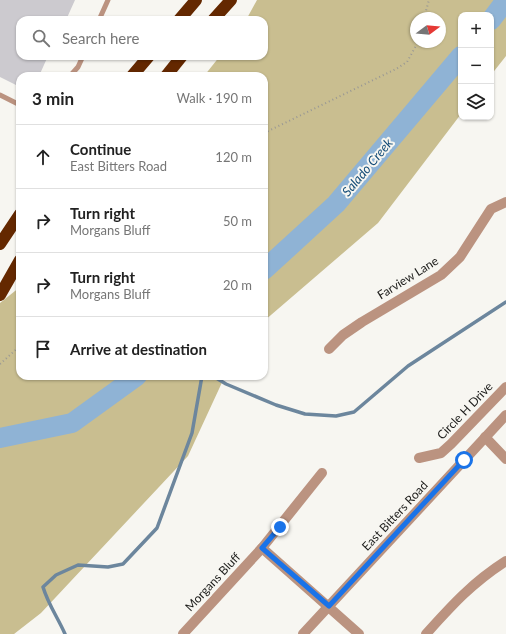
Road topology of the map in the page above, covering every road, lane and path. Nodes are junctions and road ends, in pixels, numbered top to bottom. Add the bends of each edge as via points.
1 (108, 0) edge
2 (196, 0) edge
3 (231, 0) edge
4 (429, 0) edge
5 (426, 12) edge
6 (101, 16) edge
7 (182, 16) edge
8 (217, 16) edge
9 (415, 48) edge
10 (81, 60) edge
11 (146, 60) edge
12 (179, 60) edge
13 (74, 72) edge
14 (135, 72) edge
15 (169, 72) edge
16 (0, 95) edge
17 (16, 103) edge
18 (268, 131) edge
19 (506, 202) edge
20 (16, 220) edge
21 (0, 244) edge
22 (16, 267) edge
23 (0, 295) edge
24 (330, 349) dead end
25 (16, 350) edge
26 (0, 364) edge
27 (506, 387) edge
28 (506, 415) edge
29 (485, 437) junction
30 (419, 458) dead end
31 (506, 459) edge
32 (322, 473) dead end
33 (262, 548) junction
34 (506, 561) edge
35 (329, 606) junction
36 (183, 634) edge
37 (303, 634) edge
38 (359, 634) edge
39 (426, 634) edge

1 - 6 lane
2 - 7 highway
3 - 8 highway
4 - 5 path
9 - 18 path via 407,62 396,69
10 - 13 lane
11 - 14 highway
12 - 15 highway
16 - 17 lane
19 - 24 street, Farview Lane via 492,209 460,257 441,275 362,322 343,335
20 - 21 highway
22 - 23 highway
25 - 26 path
27 - 30 street, Circle H Drive via 441,453
28 - 29 street, East Bitters Road
29 - 31 street
29 - 35 street, East Bitters Road
32 - 33 street, Morgans Bluff
33 - 35 street
33 - 36 street, Morgans Bluff
34 - 39 street via 473,585
35 - 37 street, East Bitters Road
35 - 38 street

